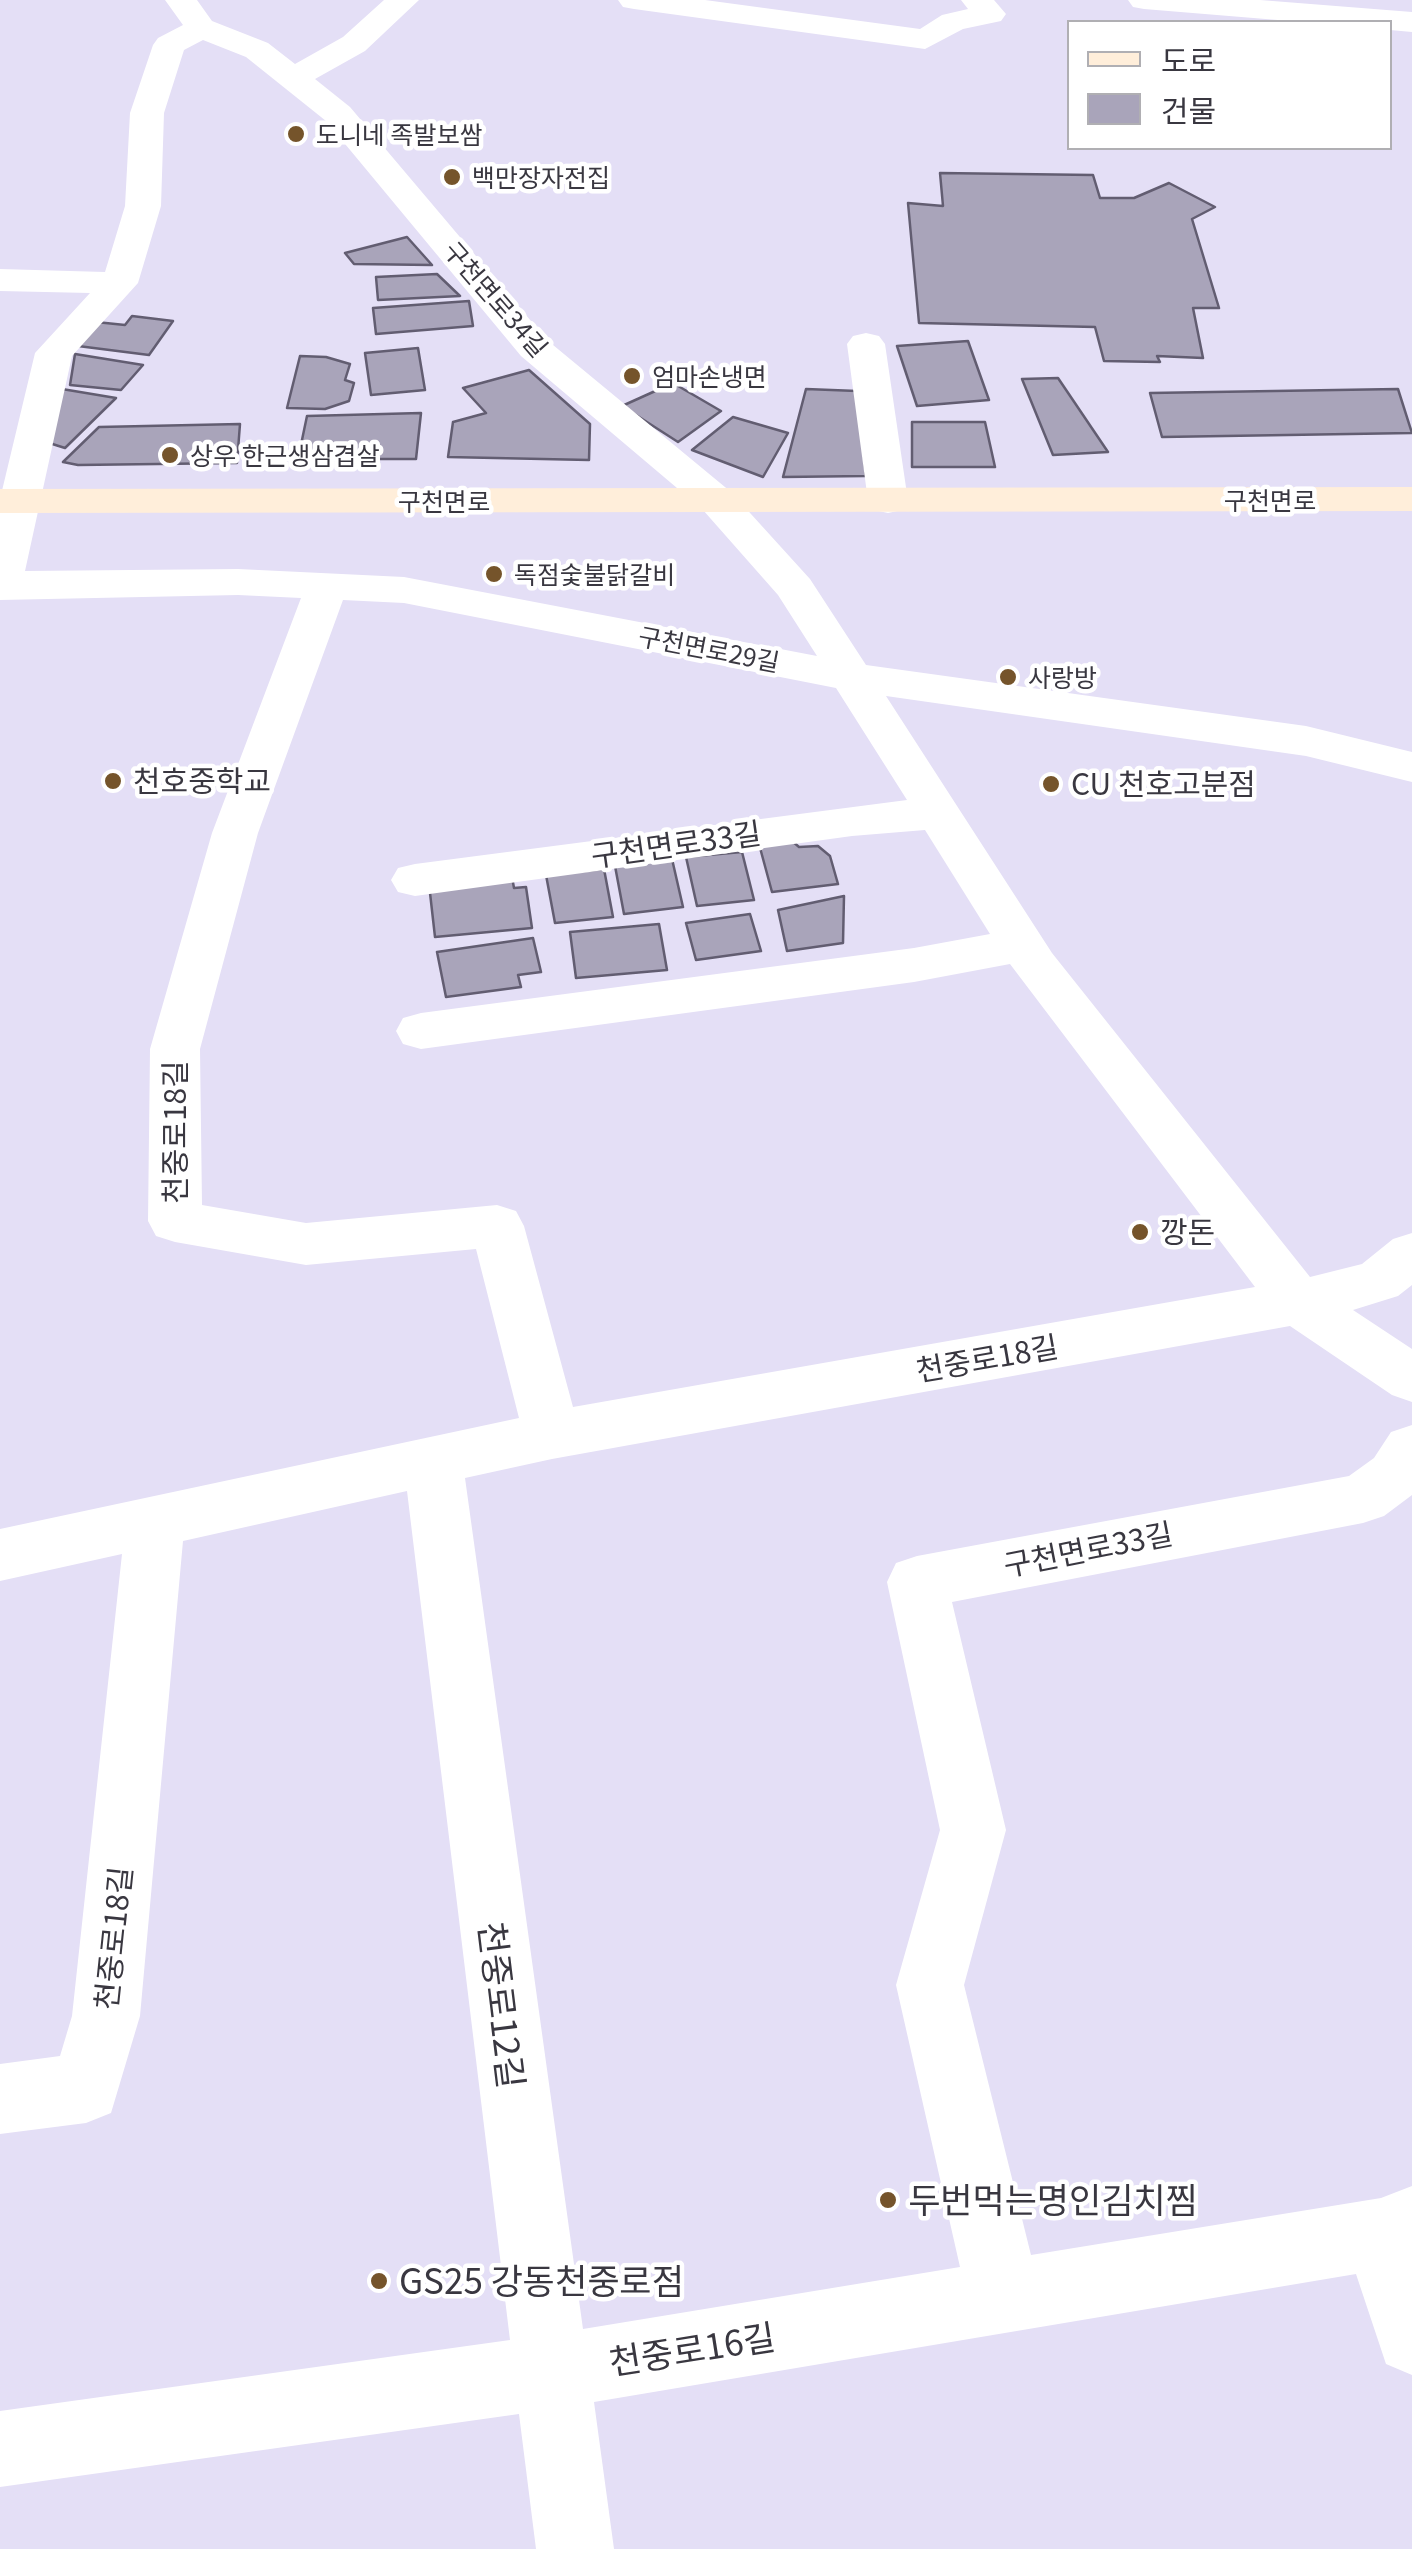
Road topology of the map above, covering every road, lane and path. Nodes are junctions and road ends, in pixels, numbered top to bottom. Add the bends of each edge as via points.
1 (402, 0) edge
2 (634, 0) edge
3 (977, 0) edge
4 (1144, 0) edge
5 (191, 14) edge
6 (1388, 20) edge
7 (293, 78) junction
8 (0, 280) edge
9 (120, 283) junction
10 (866, 344) dead end
11 (1412, 499) edge
12 (10, 501) edge
13 (888, 501) junction
14 (717, 502) junction
15 (1, 586) edge
16 (328, 586) junction
17 (852, 677) junction
18 (1412, 767) edge
19 (938, 813) junction
20 (414, 880) dead end
21 (1022, 944) junction
22 (421, 1031) dead end
23 (1412, 1254) edge
24 (1298, 1302) junction
25 (1412, 1379) edge
26 (552, 1435) junction
27 (1412, 1449) edge
28 (433, 1461) junction
29 (155, 1521) junction
30 (0, 1555) edge
31 (0, 2099) edge
32 (1396, 2228) edge
33 (1004, 2297) junction
34 (1412, 2338) edge
35 (550, 2372) junction
36 (0, 2449) edge
37 (575, 2549) edge

1 - 7 street via 354,44
2 - 3 street via 924,39 954,22 990,14
4 - 6 street
5 - 7 street, 구천면로34길 via 258,50
5 - 9 street via 169,46 147,113 143,206
7 - 14 street, 구천면로34길 via 338,114 534,348
8 - 9 street
9 - 12 street via 54,353
10 - 13 street
11 - 13 main road, 구천면로
12 - 14 main road, 구천면로
12 - 15 street
13 - 14 main road, 구천면로
14 - 17 street via 794,588
15 - 16 street, 구천면로29길
16 - 17 street, 구천면로29길 via 404,590
16 - 26 street, 천중로18길 via 235,833 175,1049 175,1221 306,1244 497,1226
17 - 18 street, 구천면로29길 via 1306,741
17 - 19 street
19 - 20 street, 구천면로33길
19 - 21 street
21 - 22 street via 914,966
21 - 24 street
23 - 24 street, 천중로18길 via 1379,1282
24 - 25 street
24 - 26 street, 천중로18길
26 - 28 street, 천중로18길
27 - 33 street, 구천면로33길 via 1395,1475 1362,1498 917,1582 973,1830 930,1985
28 - 29 street, 천중로18길
28 - 35 street, 천중로12길
29 - 30 street, 천중로18길
29 - 31 street, 천중로18길 via 106,2016 86,2088
32 - 33 street, 천중로16길
32 - 34 street, 천중로16길
33 - 35 street, 천중로16길
35 - 36 street, 천중로16길
35 - 37 street, 천중로12길

